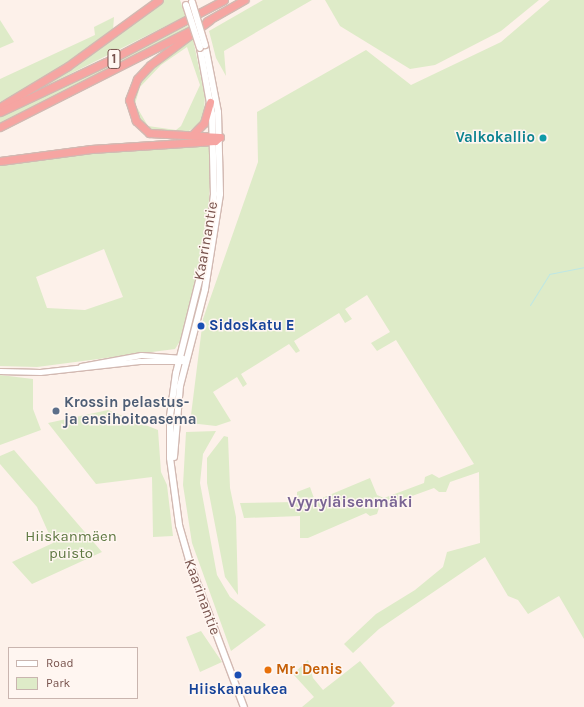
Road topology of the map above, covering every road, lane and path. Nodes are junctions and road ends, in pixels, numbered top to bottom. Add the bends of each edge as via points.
1 (159, 0) edge
2 (224, 0) edge
3 (244, 0) edge
4 (188, 2) edge
5 (210, 20) junction
6 (202, 47) junction
7 (210, 102) junction
8 (0, 107) edge
9 (0, 112) edge
10 (0, 127) edge
11 (192, 135) junction
12 (216, 138) junction
13 (0, 161) edge
14 (180, 355) junction
15 (186, 361) junction
16 (178, 362) junction
17 (76, 368) junction
18 (0, 371) edge
19 (173, 483) junction
20 (244, 707) edge

1 - 8 highway via 68,66
2 - 9 highway, 1 via 106,62
3 - 5 highway, 1
4 - 6 main road, Kaarinantie, bridge
5 - 10 highway, 1
5 - 11 highway via 150,65 137,79 129,100 132,115 149,133
6 - 7 main road, Kaarinantie
6 - 12 main road, Kaarinantie
7 - 11 highway via 204,123
7 - 12 main road, Kaarinantie
11 - 12 highway
12 - 13 highway via 91,148
12 - 14 main road, Kaarinantie via 208,245
12 - 15 main road, Kaarinantie via 217,225 206,289
14 - 15 street
14 - 16 main road, Kaarinantie
14 - 17 street via 141,355
15 - 16 street
15 - 19 main road, Kaarinantie via 178,401
16 - 17 street via 152,360
16 - 19 main road, Kaarinantie via 170,427
17 - 18 street
19 - 20 main road, Kaarinantie via 189,561

